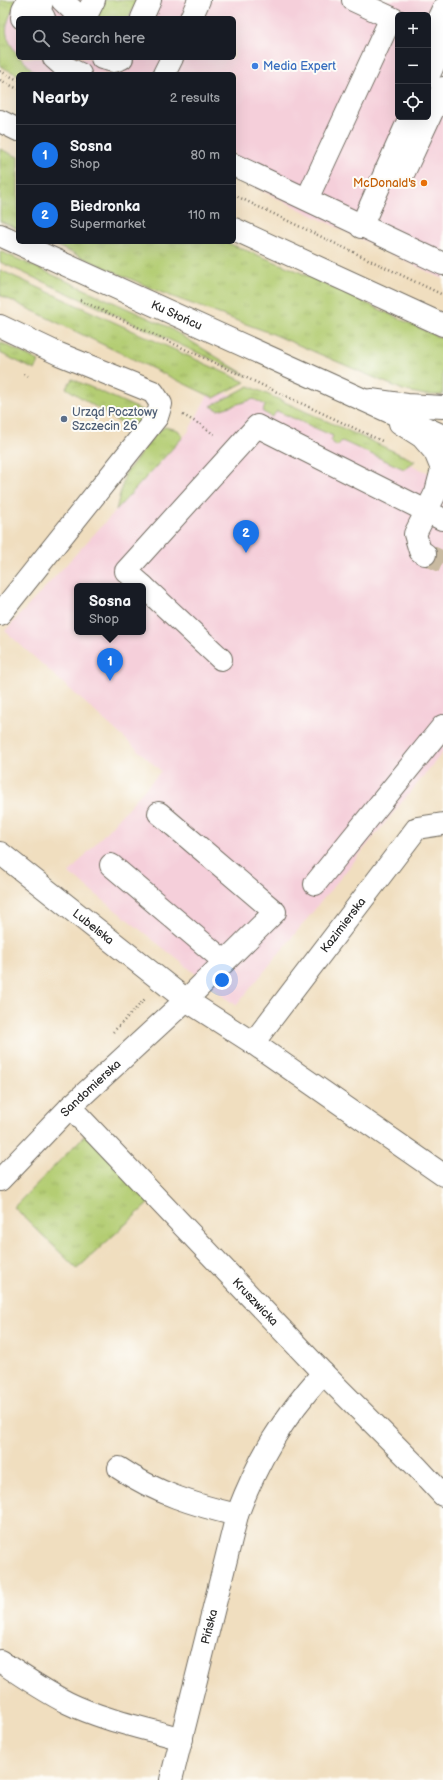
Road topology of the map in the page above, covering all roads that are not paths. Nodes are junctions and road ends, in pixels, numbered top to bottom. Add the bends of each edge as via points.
1 (28, 0) edge
2 (42, 0) edge
3 (62, 0) edge
4 (94, 0) edge
5 (150, 0) edge
6 (199, 0) edge
7 (353, 0) edge
8 (443, 9) edge
9 (22, 16) edge
10 (43, 16) edge
11 (79, 16) edge
12 (86, 16) edge
13 (143, 16) edge
14 (192, 16) edge
15 (394, 20) edge
16 (436, 39) edge
17 (123, 60) edge
18 (171, 60) edge
19 (431, 63) edge
20 (118, 72) edge
21 (165, 72) edge
22 (443, 88) edge
23 (409, 120) edge
24 (0, 122) edge
25 (16, 129) edge
26 (236, 166) edge
27 (385, 172) junction
28 (306, 199) junction
29 (361, 227) junction
30 (236, 230) edge
31 (0, 235) edge
32 (16, 242) edge
33 (20, 244) edge
34 (443, 264) edge
35 (443, 325) edge
36 (0, 326) edge
37 (354, 396) junction
38 (443, 408) edge
39 (443, 436) edge
40 (434, 515) junction
41 (425, 554) tunnel mouth
42 (140, 583) edge
43 (146, 589) edge
44 (0, 614) edge
45 (221, 658) dead end
46 (443, 726) edge
47 (159, 813) dead end
48 (443, 824) edge
49 (0, 853) edge
50 (111, 865) dead end
51 (315, 884) dead end
52 (224, 961) junction
53 (186, 1000) junction
54 (253, 1043) junction
55 (70, 1107) junction
56 (443, 1175) edge
57 (0, 1180) edge
58 (323, 1372) junction
59 (119, 1468) dead end
60 (443, 1495) edge
61 (237, 1515) junction
62 (0, 1660) edge
63 (182, 1739) junction
64 (171, 1780) edge

1 - 9 street
2 - 10 street via 40,11
3 - 11 street
4 - 12 street
5 - 13 street
6 - 14 street
7 - 15 street
8 - 16 street
15 - 28 street
16 - 19 street
17 - 20 street
18 - 21 street
22 - 27 street via 404,172
23 - 27 street
24 - 25 street
26 - 28 street
27 - 29 street
28 - 29 street
29 - 34 street
30 - 35 street
31 - 32 street, Ku Słońcu
33 - 37 street, Ku Słońcu
36 - 44 street via 59,354 153,392 161,404 157,417
37 - 38 street, Ku Słońcu via 390,403
37 - 39 street, Ku Słońcu
37 - 40 street via 422,437 435,452 442,469
40 - 41 street via 415,534 420,551
40 - 42 street via 257,426 126,571
43 - 45 street
46 - 51 street
47 - 52 street, Sandomierska via 275,912
48 - 54 street, Kazimierska via 417,828
49 - 53 street, Lubelska
50 - 52 street
52 - 53 street, Sandomierska
53 - 54 street
53 - 55 street, Sandomierska
54 - 56 street
55 - 57 street, Sandomierska
55 - 58 street, Kruszwicka
58 - 60 street, Kruszwicka
58 - 61 street, Pińska via 299,1400 269,1444
59 - 61 street via 172,1497
61 - 63 street, Pińska
62 - 63 street via 49,1693 69,1703
63 - 64 street, Pińska

